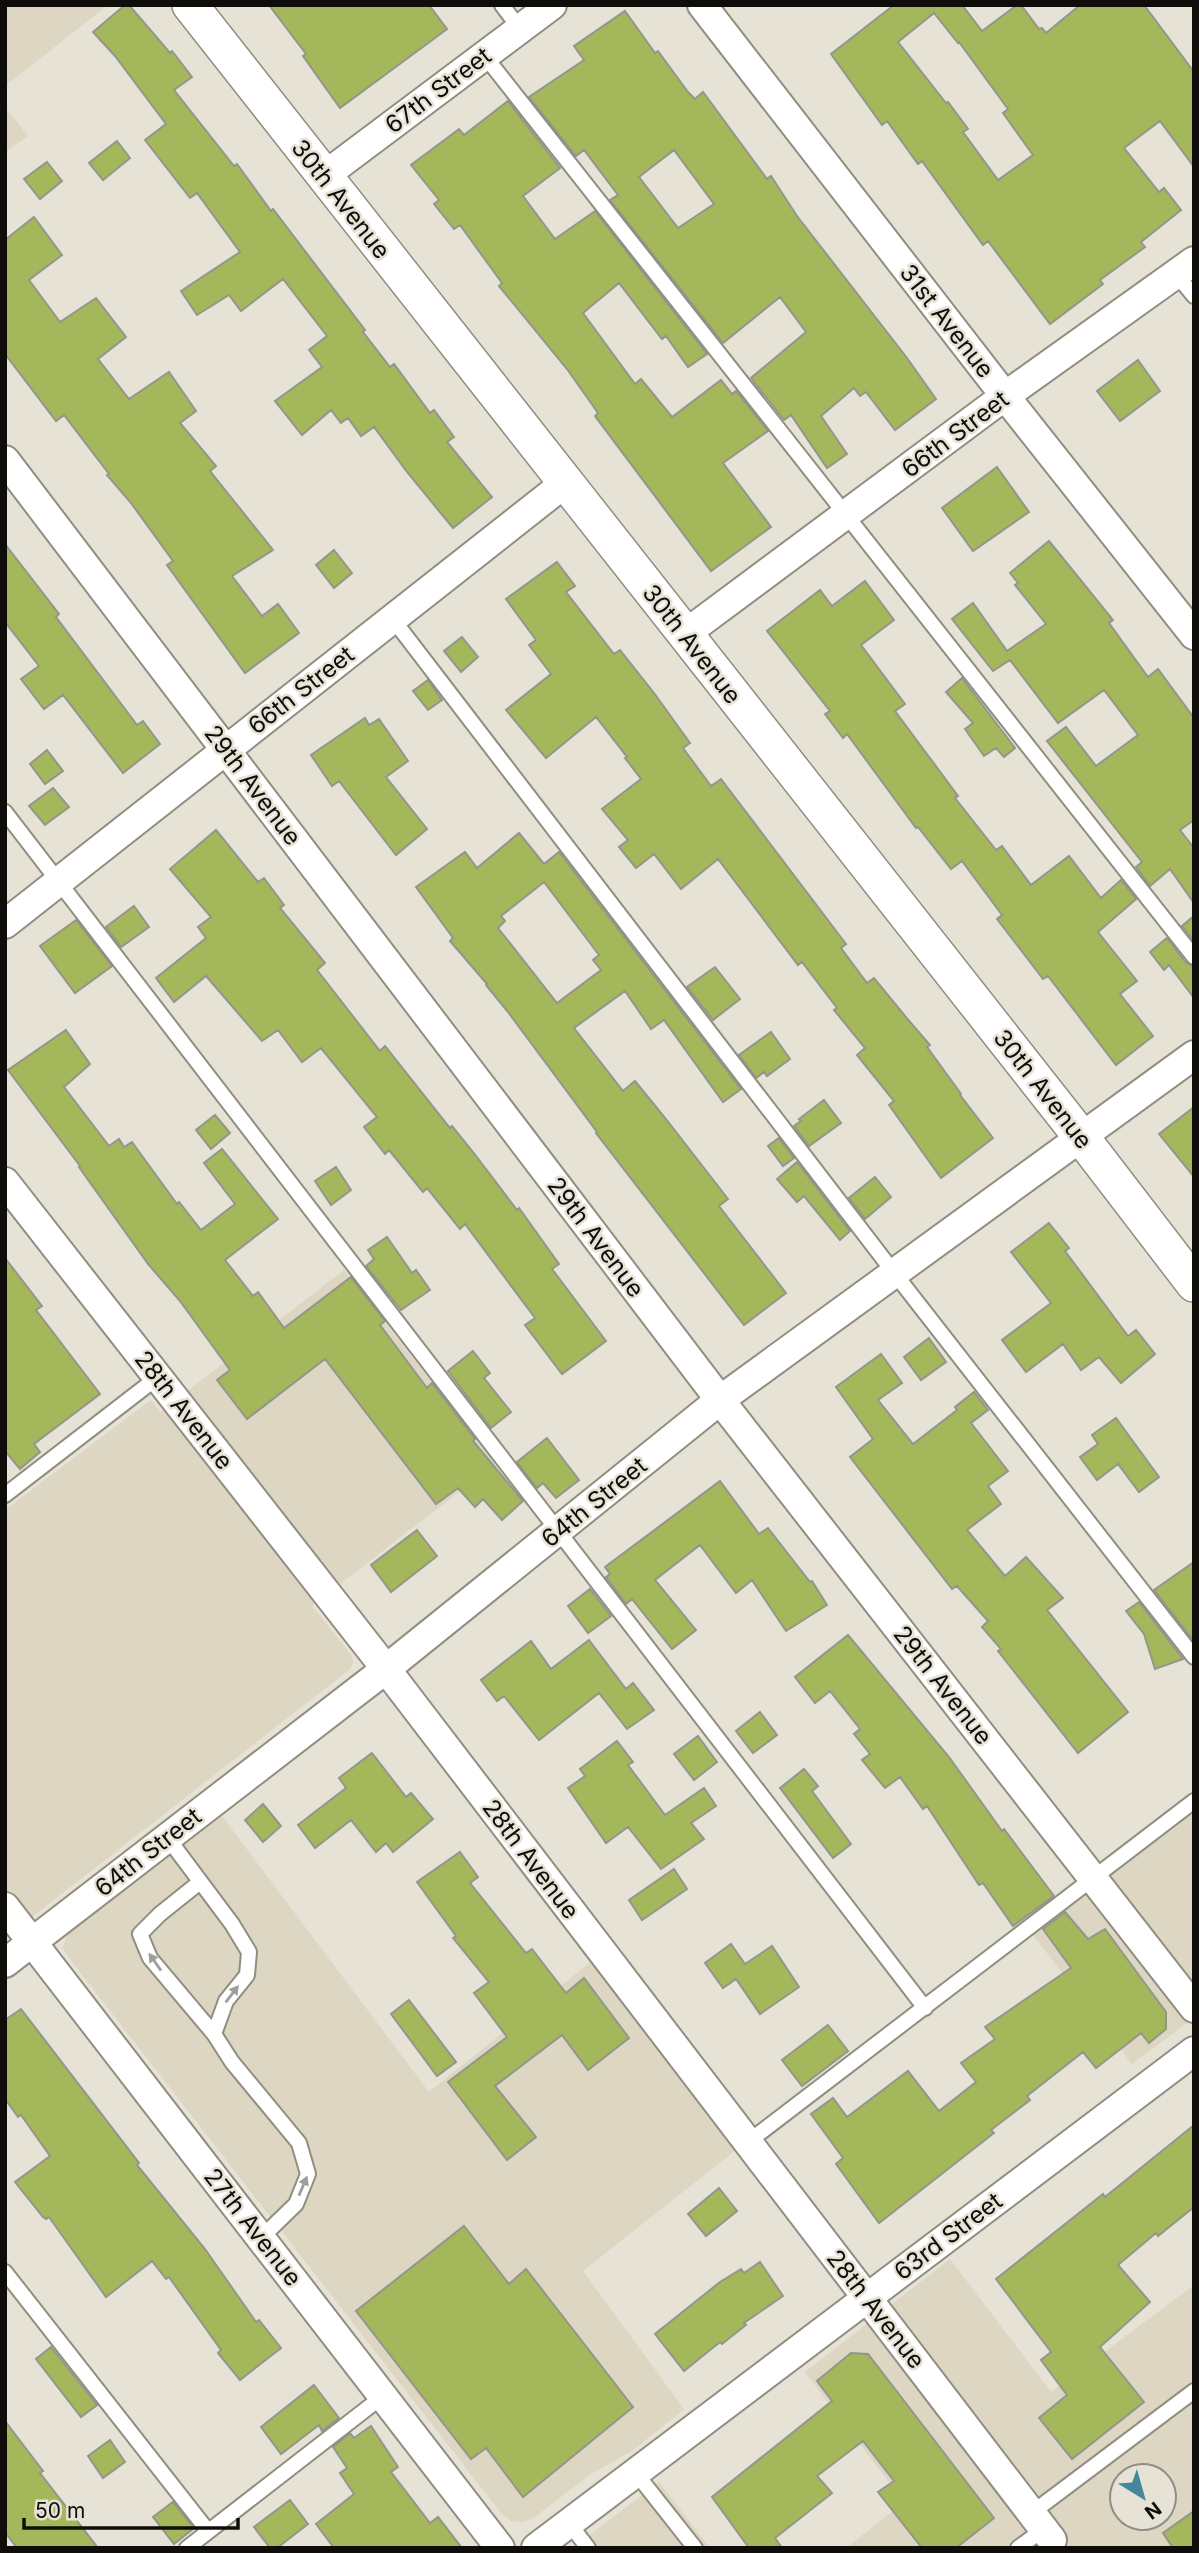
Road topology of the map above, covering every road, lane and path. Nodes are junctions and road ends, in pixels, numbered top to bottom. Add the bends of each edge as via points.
1 (190, 5) edge
2 (502, 5) edge
3 (552, 5) edge
4 (702, 5) edge
5 (520, 29) junction
6 (484, 55) junction
7 (324, 176) junction
8 (1185, 268) edge
9 (1194, 296) edge
10 (1005, 396) junction
11 (5, 460) edge
12 (565, 484) junction
13 (846, 514) junction
14 (392, 618) junction
15 (685, 634) junction
16 (1194, 635) edge
17 (225, 749) junction
18 (5, 812) edge
19 (59, 881) junction
20 (5, 924) edge
21 (1194, 957) edge
22 (1194, 1055) edge
23 (1082, 1138) junction
24 (5, 1182) edge
25 (895, 1274) junction
26 (1194, 1284) edge
27 (158, 1377) junction
28 (720, 1400) junction
29 (5, 1495) edge
30 (557, 1531) junction
31 (1194, 1657) edge
32 (386, 1669) junction
33 (1194, 1801) edge
34 (167, 1838) junction
35 (1093, 1879) junction
36 (200, 1882) junction
37 (5, 1907) edge
38 (32, 1942) junction
39 (5, 1963) edge
40 (925, 2008) junction
41 (1194, 2008) edge
42 (214, 2034) junction
43 (1194, 2051) edge
44 (748, 2142) junction
45 (261, 2238) junction
46 (5, 2272) edge
47 (867, 2297) junction
48 (1194, 2390) edge
49 (383, 2396) junction
50 (635, 2472) junction
51 (569, 2523) junction
52 (208, 2531) junction
53 (1047, 2532) edge
54 (187, 2548) edge
55 (500, 2548) edge
56 (536, 2548) edge
57 (588, 2548) edge
58 (695, 2548) edge
59 (1018, 2548) edge

1 - 7 street, 30th Avenue
2 - 5 lane
3 - 5 street, 67th Street
4 - 10 street, 31st Avenue
5 - 6 street, 67th Street
6 - 7 street, 67th Street
6 - 13 lane
7 - 12 street, 30th Avenue
8 - 9 lane
8 - 10 street, 66th Street
10 - 13 street, 66th Street
10 - 16 street, 31st Avenue
11 - 17 street, 29th Avenue
12 - 14 street, 66th Street
12 - 15 street, 30th Avenue
13 - 15 street, 66th Street
13 - 21 lane
14 - 17 street, 66th Street
14 - 25 lane
15 - 23 street, 30th Avenue
17 - 19 street, 66th Street
17 - 28 street, 29th Avenue
18 - 19 lane
19 - 20 street, 66th Street
19 - 30 lane
22 - 23 street, 64th Street
23 - 25 street, 64th Street
23 - 26 street, 30th Avenue
24 - 27 street, 28th Avenue
25 - 28 street, 64th Street
25 - 31 lane
27 - 29 lane
27 - 32 street, 28th Avenue
28 - 30 street, 64th Street
28 - 35 street, 29th Avenue
30 - 32 street, 64th Street
30 - 40 lane
32 - 34 street, 64th Street
32 - 44 street, 28th Avenue
33 - 35 lane
34 - 36 lane
34 - 38 street, 64th Street
35 - 40 lane
35 - 41 street, 29th Avenue
42 -> 36 lane via 226,2001 247,1975 249,1952
42 -> 36 lane via 150,1958 141,1934
37 - 38 street, 27th Avenue
38 - 39 street, 64th Street
38 - 45 street, 27th Avenue
40 - 44 lane
45 -> 42 lane via 296,2204 308,2175 299,2143
43 - 47 street, 63rd Street
44 - 47 street, 28th Avenue
45 - 49 street, 27th Avenue
46 - 52 lane
47 - 50 street, 63rd Street
47 - 53 street, 28th Avenue
48 - 53 lane
49 - 52 lane
49 - 55 street, 27th Avenue
50 - 51 street, 63rd Street
50 - 58 lane
51 - 56 street, 63rd Street
51 - 57 lane
52 - 54 lane
53 - 59 lane

